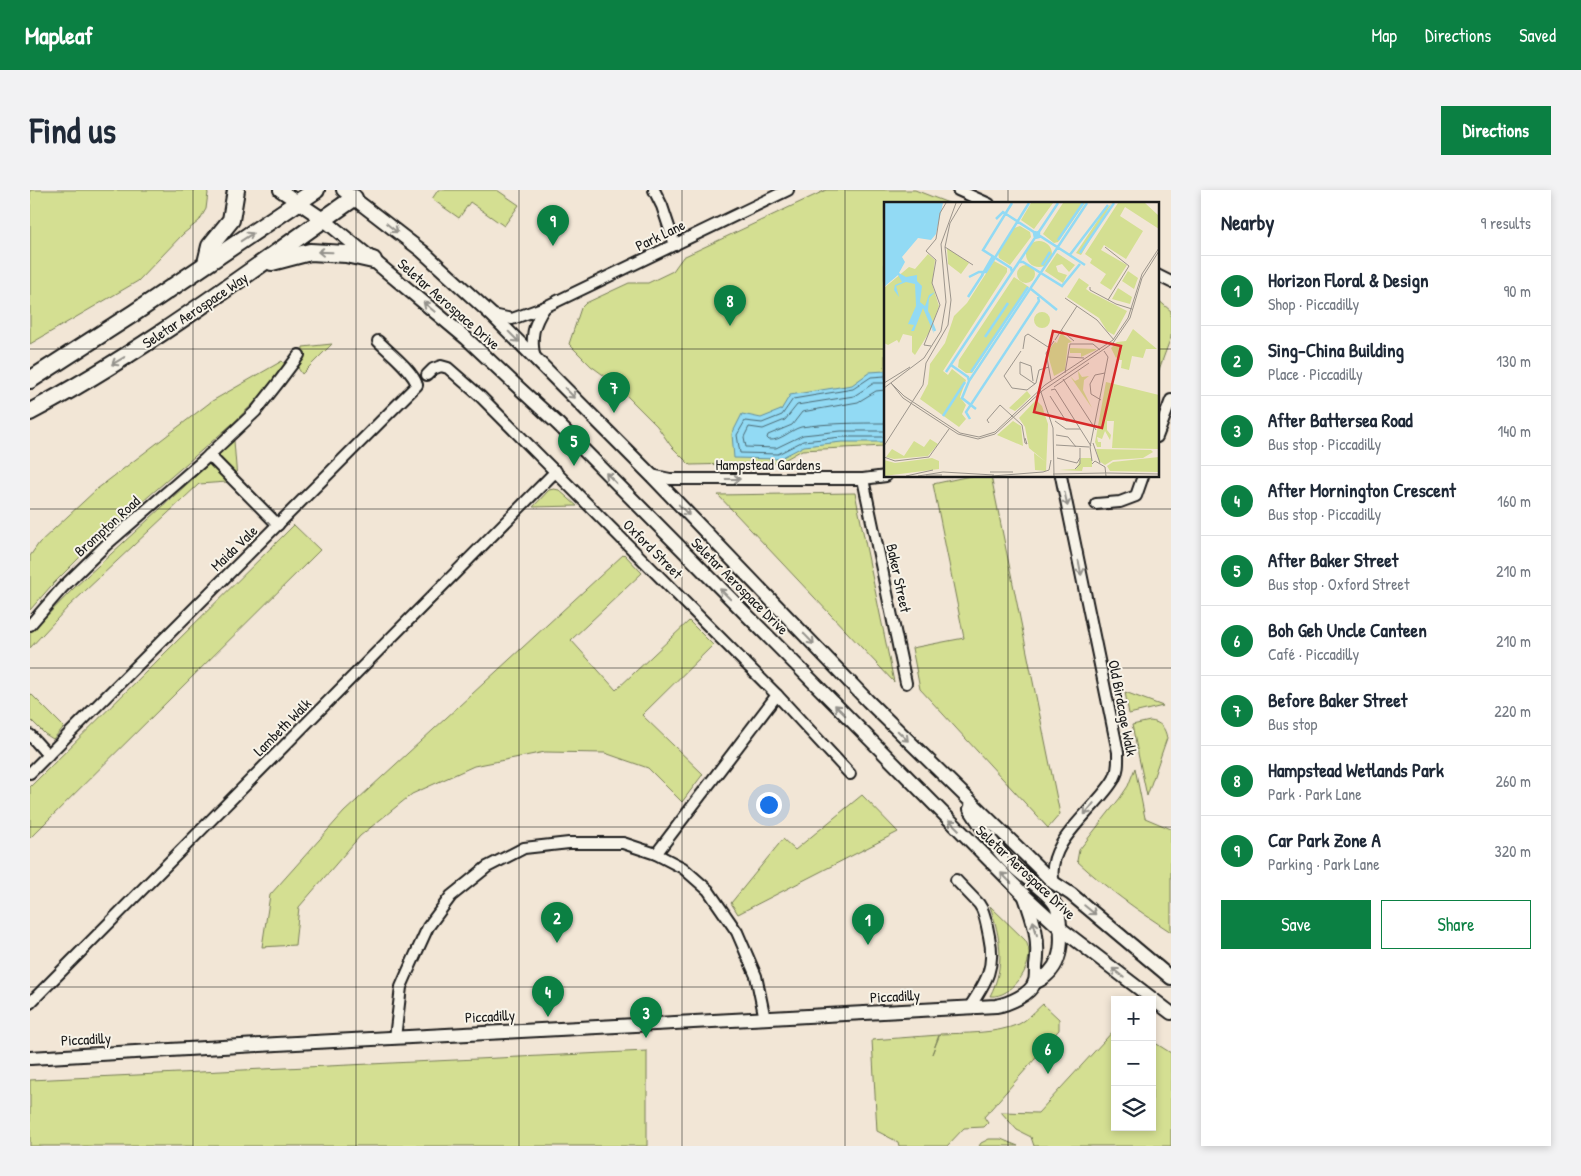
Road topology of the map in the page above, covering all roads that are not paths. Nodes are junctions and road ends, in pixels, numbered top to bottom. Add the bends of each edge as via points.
1 (236, 190) edge
2 (280, 190) edge
3 (316, 190) edge
4 (654, 190) edge
5 (788, 190) edge
6 (958, 190) edge
7 (349, 194) edge
8 (298, 202) junction
9 (985, 202) edge
10 (323, 219) junction
11 (675, 245) junction
12 (373, 260) junction
13 (206, 264) junction
14 (260, 266) junction
15 (1158, 276) edge
16 (1171, 282) edge
17 (545, 307) junction
18 (492, 315) junction
19 (378, 342) dead end
20 (299, 355) dead end
21 (535, 359) junction
22 (427, 375) dead end
23 (30, 380) edge
24 (1171, 400) edge
25 (30, 412) edge
26 (1158, 434) edge
27 (209, 455) junction
28 (556, 471) junction
29 (650, 474) junction
30 (884, 476) edge
31 (1062, 478) edge
32 (1142, 478) edge
33 (863, 479) junction
34 (1096, 504) dead end
35 (278, 525) junction
36 (30, 625) edge
37 (906, 683) dead end
38 (777, 695) junction
39 (30, 735) edge
40 (48, 755) junction
41 (30, 773) edge
42 (850, 774) dead end
43 (959, 792) junction
44 (656, 854) junction
45 (956, 880) dead end
46 (1054, 883) junction
47 (1024, 895) junction
48 (1060, 928) junction
49 (1171, 978) edge
50 (1034, 982) junction
51 (30, 1004) edge
52 (968, 1008) junction
53 (1171, 1013) edge
54 (765, 1019) junction
55 (395, 1038) junction
56 (30, 1058) edge

1 - 13 main road via 231,220 210,246
2 - 8 street, Seletar Aerospace Drive
3 - 8 main road
4 - 11 street
5 - 11 street, Park Lane
6 - 9 street
7 - 10 main road, Seletar Aerospace Way
7 -> 18 street, Seletar Aerospace Drive via 422,251
8 - 10 street, Seletar Aerospace Drive
13 -> 8 main road
10 - 12 street, Seletar Aerospace Drive
10 - 14 main road, Seletar Aerospace Way
11 - 17 street, Park Lane
12 -> 14 main road via 310,252
47 -> 12 street, Seletar Aerospace Drive via 558,424 466,338
13 - 23 main road
14 -> 25 main road, Seletar Aerospace Way via 141,347
15 - 16 street
17 - 18 street, Park Lane via 512,319
17 - 21 street via 534,324
18 -> 21 street, Seletar Aerospace Drive
19 - 35 street, Maida Vale via 410,373 416,385
20 - 27 street, Brompton Road via 256,411
21 -> 29 street, Seletar Aerospace Drive
22 - 28 street, Oxford Street via 441,366 448,368
24 - 26 street
27 - 35 street
27 - 36 street, Brompton Road via 106,545
28 - 38 street, Oxford Street
28 - 51 street, Lambeth Walk
29 -> 33 street, Hampstead Gardens via 670,480
29 -> 43 street, Seletar Aerospace Drive
30 - 33 street, Hampstead Gardens
31 -> 46 street, Old Birdcage Walk via 1119,766 1114,778 1064,840 1052,867
32 - 34 street via 1136,496 1120,502
33 - 37 street, Baker Street
35 - 40 street, Maida Vale
38 - 42 street, Oxford Street
38 - 44 street
39 - 40 street
40 - 41 street, Maida Vale
43 - 46 street, Seletar Aerospace Drive
43 - 48 street, Piccadilly via 1000,852 1054,902
44 - 54 street via 683,868 708,890 737,932 756,976
44 - 55 street via 623,843 569,842 524,848 487,867 452,896 428,927 402,987
45 - 52 street via 982,909 992,948 988,977
46 -> 49 street, Seletar Aerospace Drive
47 - 48 street, Seletar Aerospace Drive
50 -> 47 street via 1038,938
48 - 50 street, Piccadilly via 1059,958 1047,975
53 -> 48 street, Seletar Aerospace Drive
50 - 52 street, Piccadilly via 1031,988 1007,1004
52 - 54 street, Piccadilly
54 - 55 street, Piccadilly
55 - 56 street, Piccadilly

